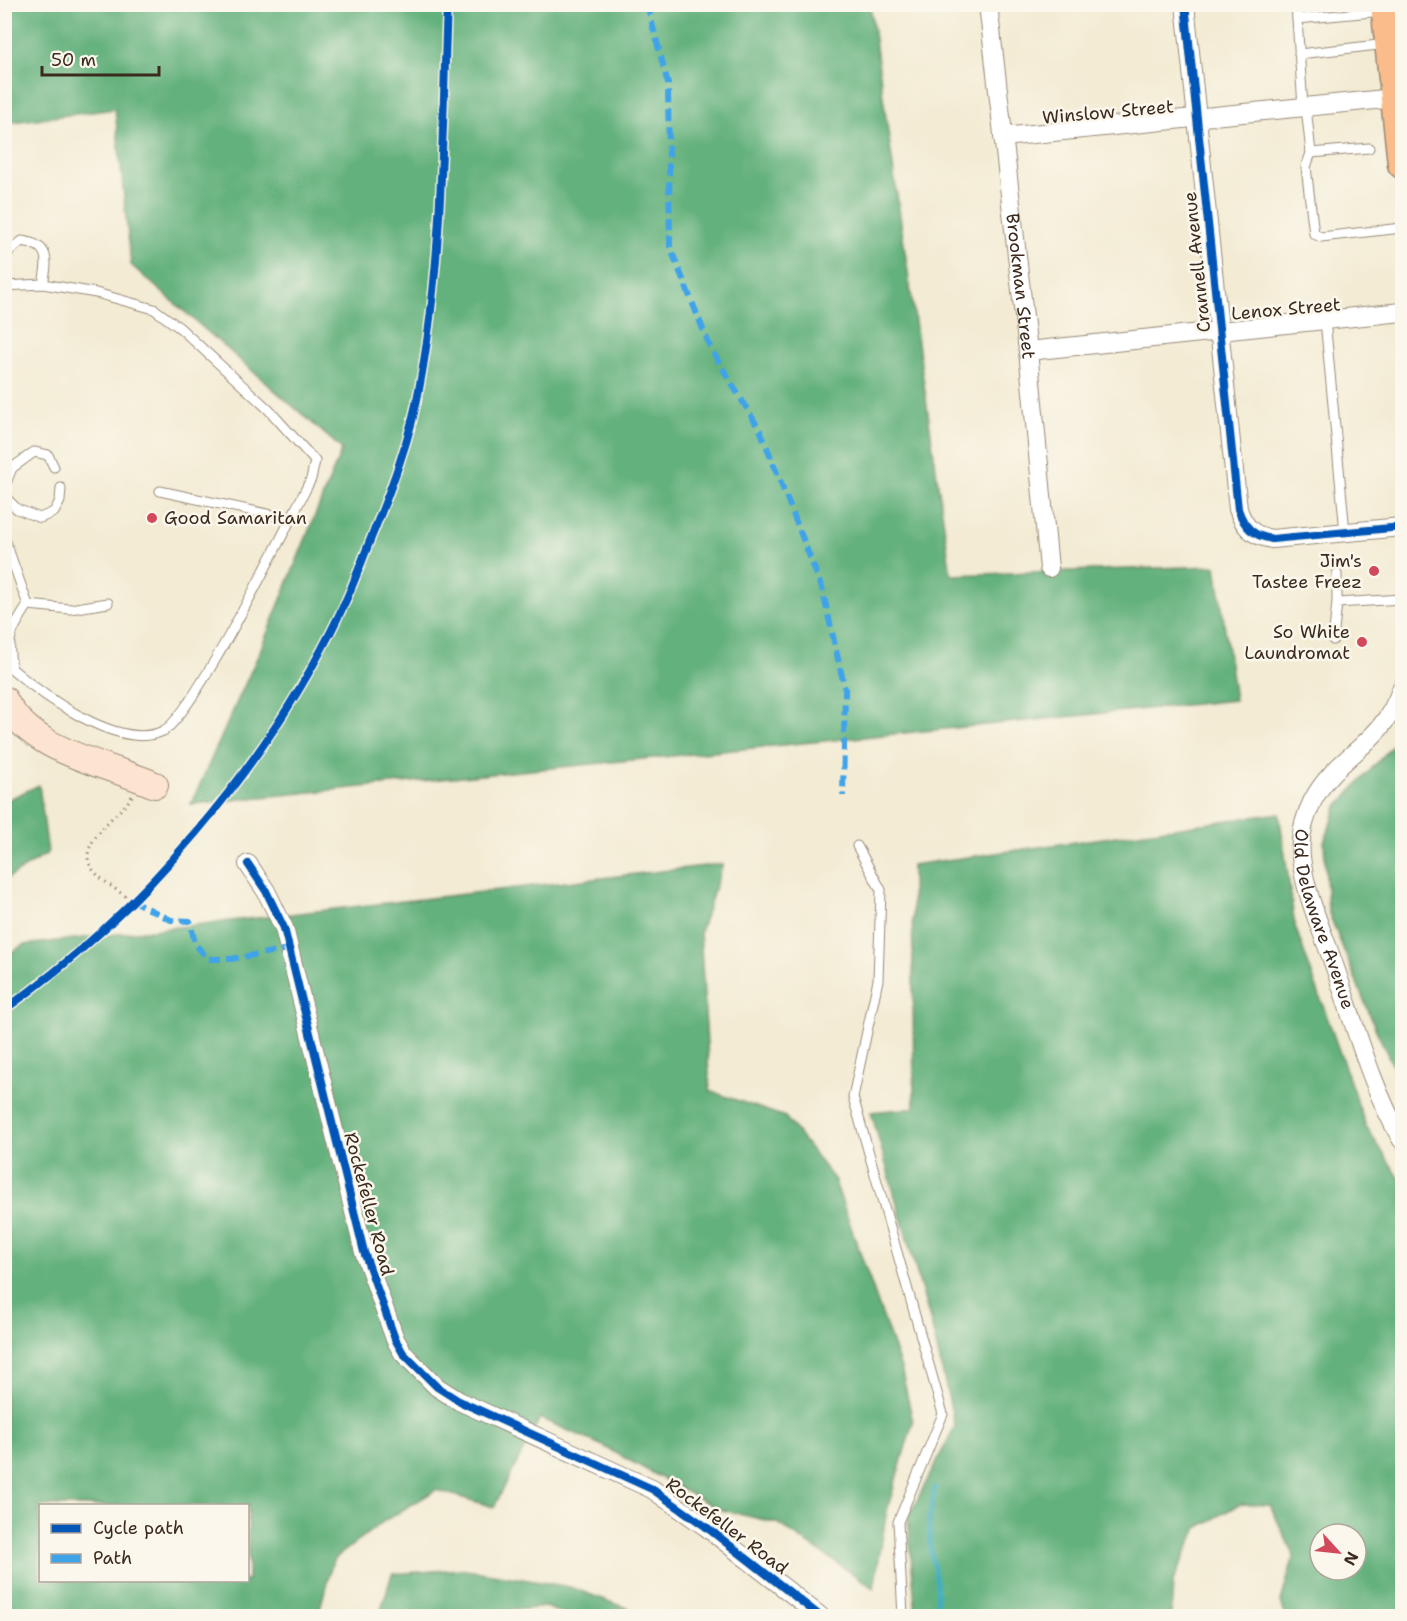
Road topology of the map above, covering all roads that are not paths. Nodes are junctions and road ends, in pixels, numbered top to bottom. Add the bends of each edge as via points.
1 (988, 4) edge
2 (1185, 4) edge
3 (1296, 4) edge
4 (1385, 8) edge
5 (1297, 19) junction
6 (1389, 44) junction
7 (1299, 54) junction
8 (1395, 98) junction
9 (1304, 107) junction
10 (1198, 118) junction
11 (1003, 137) junction
12 (1369, 148) dead end
13 (1311, 153) junction
14 (1402, 164) edge
15 (1402, 228) edge
16 (4, 263) edge
17 (43, 284) junction
18 (4, 285) edge
19 (1402, 312) edge
20 (1325, 320) junction
21 (1219, 330) junction
22 (1028, 351) junction
23 (54, 467) dead end
24 (4, 488) edge
25 (61, 488) dead end
26 (160, 491) dead end
27 (4, 496) edge
28 (290, 519) junction
29 (1402, 527) edge
30 (1345, 532) junction
31 (4, 537) edge
32 (1049, 568) dead end
33 (1337, 574) dead end
34 (1402, 599) edge
35 (108, 603) dead end
36 (1337, 603) junction
37 (28, 605) junction
38 (1333, 640) dead end
39 (1402, 687) edge
40 (4, 699) edge
41 (149, 782) road end
42 (857, 846) dead end
43 (248, 864) dead end
44 (1402, 1140) edge
45 (820, 1617) edge
46 (903, 1617) edge

1 - 11 street, Brookman Street
2 - 10 street, Crannell Avenue
3 - 5 lane
4 - 5 lane
4 - 6 main road
5 - 7 lane
6 - 7 lane
6 - 8 main road
7 - 9 lane
8 - 9 street, Winslow Street
8 - 14 main road
9 - 10 street, Winslow Street
9 - 13 lane
10 - 11 street, Winslow Street
10 - 21 street, Crannell Avenue
11 - 22 street, Brookman Street
12 - 13 lane
13 - 15 lane via 1306,167 1315,235
16 - 17 lane via 8,252 22,241 35,243 46,258
17 - 18 lane
17 - 28 lane via 154,309 268,409 315,461 311,479
19 - 20 street, Lenox Street
20 - 21 street, Lenox Street
20 - 30 lane
21 - 22 street, Lenox Street
21 - 30 street, Crannell Avenue via 1240,516 1251,532 1268,539
22 - 32 street, Brookman Street
23 - 24 lane via 48,455 34,452 12,468
25 - 27 lane via 54,512 40,518 17,509
26 - 28 lane
28 - 37 lane via 194,693 164,731 135,735 94,722 43,695 12,669 8,644
29 - 30 street
31 - 37 lane
33 - 36 lane
34 - 36 lane
35 - 37 lane via 70,609
36 - 38 lane
39 - 44 street, Old Delaware Avenue via 1381,729 1329,778 1314,799 1304,825 1301,854 1308,890 1371,1073
40 - 41 street via 21,725 37,737
42 - 46 lane via 881,890 878,980 853,1097 943,1414 898,1522
43 - 45 street, Rockefeller Road via 284,928 363,1252 403,1353 437,1387 459,1401 652,1489

